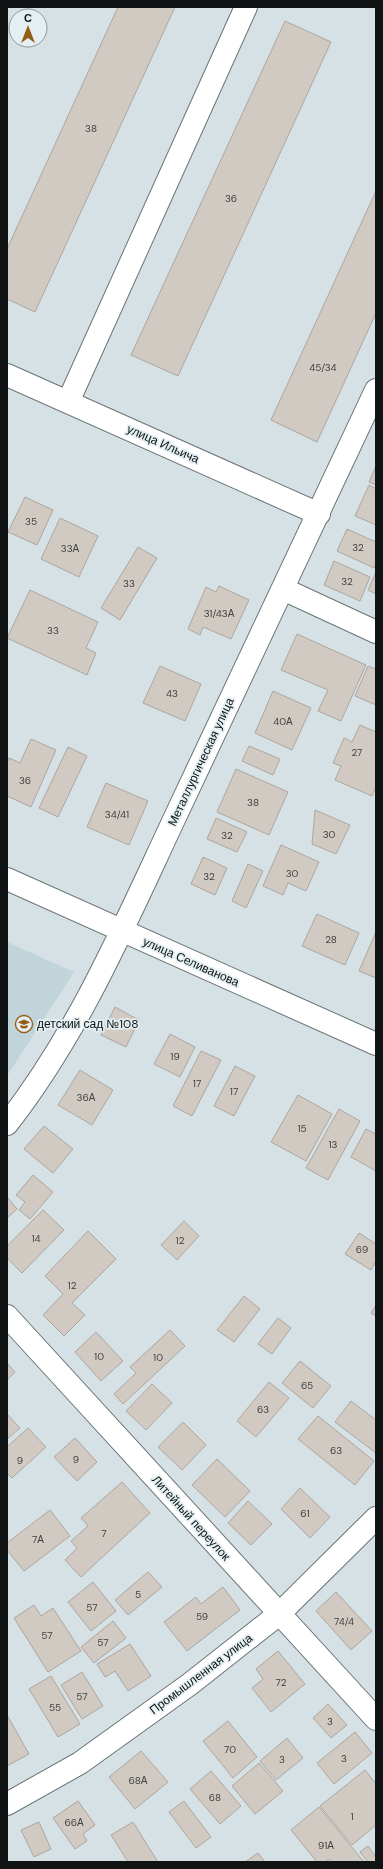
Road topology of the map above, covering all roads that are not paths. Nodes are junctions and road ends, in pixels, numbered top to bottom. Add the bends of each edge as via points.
1 (246, 7) edge
2 (7, 375) edge
3 (376, 390) edge
4 (68, 402) junction
5 (319, 514) junction
6 (284, 589) junction
7 (376, 632) edge
8 (7, 879) edge
9 (121, 931) junction
10 (376, 1044) edge
11 (7, 1124) edge
12 (7, 1316) edge
13 (376, 1518) edge
14 (279, 1614) junction
15 (376, 1719) edge
16 (7, 1804) edge

1 - 4 street
2 - 4 street, улица Ильича
3 - 5 street, Металлургическая улица
4 - 5 street, улица Ильича
5 - 6 street, Металлургическая улица
6 - 7 street
6 - 9 street, Металлургическая улица
8 - 9 street, улица Селиванова
9 - 10 street, улица Селиванова
9 - 11 street, Металлургическая улица via 63,1042 25,1102
12 - 14 street, Литейный переулок
13 - 14 street, Промышленная улица
14 - 15 street, Литейный переулок
14 - 16 street, Промышленная улица via 190,1684 80,1763

